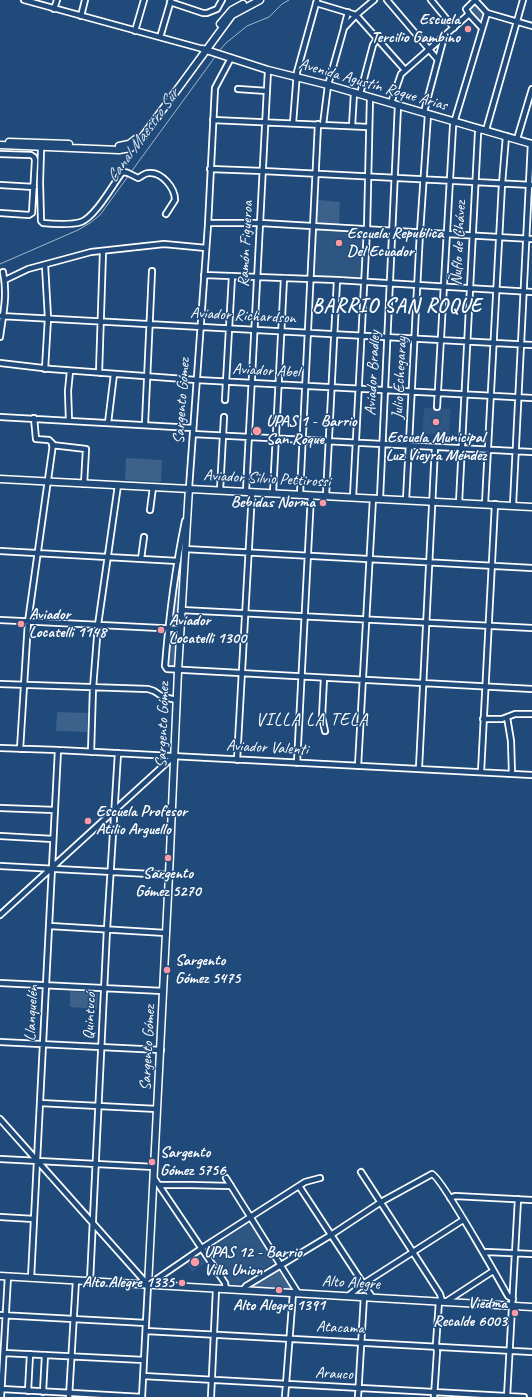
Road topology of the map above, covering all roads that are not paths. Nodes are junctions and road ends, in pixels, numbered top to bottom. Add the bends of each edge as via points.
1 (24, 0) edge
2 (57, 0) edge
3 (85, 0) edge
4 (144, 0) edge
5 (222, 0) edge
6 (252, 0) edge
7 (260, 0) edge
8 (374, 0) edge
9 (387, 0) edge
10 (431, 0) edge
11 (475, 0) edge
12 (523, 0) edge
13 (170, 1) edge
14 (317, 1) edge
15 (35, 2) edge
16 (54, 8) junction
17 (348, 12) junction
18 (487, 13) junction
19 (469, 14) junction
20 (356, 15) junction
21 (81, 16) junction
22 (517, 22) junction
23 (532, 26) edge
24 (344, 28) junction
25 (454, 28) junction
26 (482, 28) junction
27 (135, 31) junction
28 (161, 34) dead end
29 (444, 37) junction
30 (377, 39) junction
31 (205, 50) junction
32 (429, 50) junction
33 (231, 58) junction
34 (438, 60) junction
35 (268, 70) junction
36 (405, 70) junction
37 (296, 77) junction
38 (328, 85) junction
39 (238, 89) dead end
40 (532, 89) edge
41 (267, 91) junction
42 (357, 93) junction
43 (370, 97) junction
44 (391, 103) junction
45 (398, 105) junction
46 (426, 113) junction
47 (213, 120) junction
48 (454, 121) junction
49 (266, 122) junction
50 (293, 123) junction
51 (321, 125) junction
52 (352, 126) junction
53 (368, 127) junction
54 (480, 129) junction
55 (486, 130) junction
56 (506, 136) junction
57 (517, 139) junction
58 (0, 141) edge
59 (532, 144) edge
60 (0, 145) edge
61 (41, 148) junction
62 (0, 154) edge
63 (210, 169) junction
64 (263, 170) junction
65 (316, 173) junction
66 (368, 176) junction
67 (394, 178) junction
68 (423, 179) junction
69 (450, 181) junction
70 (476, 182) junction
71 (502, 184) junction
72 (0, 185) edge
73 (530, 185) edge
74 (34, 187) junction
75 (0, 213) edge
76 (166, 214) dead end
77 (208, 223) junction
78 (260, 223) junction
79 (313, 226) junction
80 (367, 229) junction
81 (393, 230) junction
82 (420, 232) junction
83 (447, 234) junction
84 (472, 235) junction
85 (499, 236) junction
86 (526, 238) junction
87 (532, 239) edge
88 (206, 248) junction
89 (103, 251) junction
90 (45, 265) junction
91 (152, 271) dead end
92 (3, 272) dead end
93 (204, 275) junction
94 (232, 276) junction
95 (258, 276) junction
96 (284, 278) junction
97 (311, 279) junction
98 (5, 280) junction
99 (337, 280) junction
100 (364, 282) junction
101 (391, 283) junction
102 (417, 285) junction
103 (443, 286) junction
104 (470, 288) junction
105 (496, 289) junction
106 (523, 291) junction
107 (532, 292) edge
108 (1, 316) edge
109 (48, 318) junction
110 (101, 321) junction
111 (150, 324) junction
112 (200, 327) junction
113 (229, 329) junction
114 (255, 330) junction
115 (281, 331) junction
116 (308, 333) junction
117 (334, 334) junction
118 (361, 336) junction
119 (0, 337) edge
120 (388, 338) junction
121 (415, 339) junction
122 (441, 340) junction
123 (466, 342) junction
124 (494, 343) junction
125 (521, 344) junction
126 (532, 345) edge
127 (0, 363) edge
128 (45, 369) junction
129 (70, 371) junction
130 (99, 373) junction
131 (114, 374) junction
132 (148, 376) junction
133 (197, 380) junction
134 (226, 382) junction
135 (252, 383) junction
136 (279, 384) junction
137 (305, 386) junction
138 (331, 388) junction
139 (358, 389) junction
140 (385, 390) junction
141 (412, 392) junction
142 (438, 393) junction
143 (464, 395) junction
144 (491, 396) junction
145 (518, 398) junction
146 (532, 398) edge
147 (225, 400) dead end
148 (437, 407) dead end
149 (0, 417) edge
150 (34, 418) junction
151 (224, 418) dead end
152 (69, 420) junction
153 (108, 423) junction
154 (145, 424) junction
155 (193, 428) junction
156 (193, 434) junction
157 (223, 435) junction
158 (249, 436) junction
159 (276, 438) junction
160 (302, 440) junction
161 (329, 441) junction
162 (356, 442) junction
163 (382, 444) junction
164 (52, 445) junction
165 (409, 446) junction
166 (435, 446) junction
167 (462, 448) junction
168 (488, 450) junction
169 (515, 451) junction
170 (532, 452) edge
171 (0, 479) edge
172 (47, 482) junction
173 (84, 484) junction
174 (118, 485) junction
175 (153, 487) junction
176 (189, 488) junction
177 (220, 490) junction
178 (249, 491) junction
179 (273, 493) junction
180 (300, 494) junction
181 (311, 495) junction
182 (326, 496) junction
183 (353, 497) junction
184 (373, 498) junction
185 (380, 498) junction
186 (406, 500) junction
187 (433, 501) junction
188 (458, 502) junction
189 (485, 504) junction
190 (495, 504) junction
191 (513, 505) junction
192 (532, 506) edge
193 (187, 509) junction
194 (150, 510) dead end
195 (144, 537) dead end
196 (185, 549) junction
197 (0, 551) edge
198 (248, 552) junction
199 (37, 553) junction
200 (308, 556) junction
201 (108, 557) junction
202 (141, 559) junction
203 (369, 559) junction
204 (177, 561) junction
205 (184, 561) junction
206 (429, 562) junction
207 (492, 565) junction
208 (532, 568) edge
209 (181, 610) junction
210 (245, 613) junction
211 (305, 616) junction
212 (0, 620) edge
213 (366, 620) junction
214 (28, 622) junction
215 (426, 623) junction
216 (98, 625) junction
217 (488, 626) junction
218 (168, 628) junction
219 (532, 628) edge
220 (180, 629) junction
221 (178, 670) junction
222 (242, 674) junction
223 (302, 677) junction
224 (324, 678) junction
225 (363, 680) junction
226 (423, 683) junction
227 (0, 684) edge
228 (23, 685) junction
229 (485, 686) junction
230 (93, 688) junction
231 (532, 689) edge
232 (177, 700) junction
233 (532, 714) edge
234 (507, 717) junction
235 (483, 719) junction
236 (325, 731) dead end
237 (0, 748) edge
238 (20, 749) junction
239 (58, 750) junction
240 (91, 752) junction
241 (118, 753) junction
242 (174, 756) junction
243 (238, 760) junction
244 (297, 763) junction
245 (358, 766) junction
246 (419, 768) junction
247 (481, 772) junction
248 (512, 774) junction
249 (532, 775) edge
250 (0, 808) edge
251 (55, 810) junction
252 (114, 812) junction
253 (0, 836) edge
254 (54, 839) junction
255 (0, 866) edge
256 (52, 869) junction
257 (111, 871) junction
258 (170, 875) junction
259 (0, 916) edge
260 (50, 926) junction
261 (107, 929) junction
262 (166, 933) junction
263 (0, 983) edge
264 (47, 986) junction
265 (104, 988) junction
266 (163, 992) junction
267 (0, 1042) edge
268 (43, 1044) junction
269 (102, 1047) junction
270 (161, 1050) junction
271 (40, 1103) junction
272 (98, 1106) junction
273 (158, 1109) junction
274 (0, 1119) edge
275 (0, 1159) edge
276 (37, 1161) junction
277 (96, 1164) junction
278 (154, 1167) junction
279 (361, 1172) dead end
280 (154, 1178) junction
281 (226, 1178) dead end
282 (320, 1178) dead end
283 (159, 1185) junction
284 (231, 1186) junction
285 (298, 1186) junction
286 (450, 1198) junction
287 (518, 1199) junction
288 (532, 1200) edge
289 (381, 1202) junction
290 (0, 1217) edge
291 (250, 1217) junction
292 (34, 1219) junction
293 (463, 1220) junction
294 (93, 1222) junction
295 (331, 1235) junction
296 (202, 1248) junction
297 (413, 1252) junction
298 (484, 1253) junction
299 (515, 1253) junction
300 (532, 1254) edge
301 (281, 1265) junction
302 (493, 1271) junction
303 (0, 1276) edge
304 (8, 1276) junction
305 (31, 1278) junction
306 (76, 1280) junction
307 (90, 1281) junction
308 (148, 1284) junction
309 (363, 1284) junction
310 (216, 1288) junction
311 (226, 1289) junction
312 (242, 1290) junction
313 (296, 1293) junction
314 (348, 1296) junction
315 (364, 1296) junction
316 (372, 1297) junction
317 (513, 1298) junction
318 (442, 1301) junction
319 (512, 1306) junction
320 (532, 1307) edge
321 (0, 1315) edge
322 (6, 1315) junction
323 (74, 1319) junction
324 (146, 1323) junction
325 (146, 1331) junction
326 (214, 1335) junction
327 (289, 1339) junction
328 (361, 1343) junction
329 (437, 1347) junction
330 (510, 1351) junction
331 (532, 1352) edge
332 (4, 1353) junction
333 (30, 1354) junction
334 (45, 1355) junction
335 (71, 1356) junction
336 (144, 1360) junction
337 (143, 1376) junction
338 (212, 1380) junction
339 (285, 1384) junction
340 (359, 1388) junction
341 (2, 1390) junction
342 (28, 1391) junction
343 (43, 1392) junction
344 (69, 1395) edge
345 (434, 1395) edge
346 (1, 1397) edge
347 (142, 1397) edge
348 (211, 1397) edge
349 (285, 1397) edge
350 (358, 1397) edge
351 (507, 1397) edge
352 (524, 1397) edge

1 - 15 street
2 - 16 street
3 - 21 street
4 - 27 street
5 - 13 street via 217,9 207,13
6 - 31 main road via 229,12
7 - 31 main road via 232,15
8 - 20 street
9 - 32 street
10 - 25 street
11 - 18 street
11 - 19 street via 466,9
12 - 22 street
13 - 28 street
14 - 17 street
14 - 37 street
15 - 16 street
16 - 21 street
17 - 20 street
17 - 24 street
18 - 22 street
18 - 26 street
19 - 25 street
19 - 26 street
20 - 24 street
20 - 30 street
21 - 27 street
22 - 23 street
22 - 55 street
24 - 38 street
25 - 29 street
26 - 48 street
27 - 31 street
29 - 32 street
29 - 34 street, Julio Echegaray
30 - 36 street
30 - 42 street
31 - 33 main road, Avenida Agustín Roque Arias
31 - 58 main road via 139,136 129,144 118,146
31 - 61 main road via 141,139 131,148
32 - 34 street
32 - 36 street
33 - 35 main road, Avenida Agustín Roque Arias
33 - 47 street, Sargento Gómez via 216,85
34 - 46 street, Julio Echegaray
35 - 37 main road, Avenida Agustín Roque Arias
35 - 41 street, Ramón Figueroa
36 - 44 street via 398,79
37 - 38 main road, Avenida Agustín Roque Arias
37 - 50 street
38 - 42 main road, Avenida Agustín Roque Arias
38 - 51 street
39 - 41 street
40 - 57 street
41 - 49 street, Ramón Figueroa
42 - 43 main road, Avenida Agustín Roque Arias
42 - 52 street
43 - 44 main road, Avenida Agustín Roque Arias
43 - 53 street
44 - 45 main road, Avenida Agustín Roque Arias
45 - 46 main road, Avenida Agustín Roque Arias
45 - 67 street, Aviador Bradley
46 - 48 main road, Avenida Agustín Roque Arias
46 - 68 street, Julio Echegaray
47 - 49 street
47 - 63 street, Sargento Gómez
48 - 54 main road, Avenida Agustín Roque Arias
48 - 69 street
49 - 50 street
49 - 64 street, Ramón Figueroa
50 - 51 street
51 - 52 street
51 - 65 street
52 - 53 street
53 - 66 street
54 - 55 main road, Avenida Agustín Roque Arias
54 - 70 street, Ñuflo de Chávez
55 - 56 main road, Avenida Agustín Roque Arias
56 - 57 main road, Avenida Agustín Roque Arias
56 - 71 street
57 - 59 main road, Avenida Agustín Roque Arias
59 - 73 street
60 - 61 main road
61 - 76 street via 43,223 81,222 86,219 124,172 138,178 146,173 153,173 168,183 175,200
62 - 74 street via 33,156
63 - 64 street
63 - 77 street, Sargento Gómez
64 - 65 street
64 - 78 street, Ramón Figueroa
65 - 66 street
65 - 79 street
66 - 67 street
66 - 80 street
67 - 68 street
67 - 81 street, Aviador Bradley
68 - 69 street
68 - 82 street, Julio Echegaray
69 - 70 street
69 - 83 street
70 - 71 street
70 - 84 street, Ñuflo de Chávez
71 - 73 street
71 - 85 street
72 - 74 street
73 - 86 street
74 - 75 street via 33,211 29,215
77 - 78 street
77 - 88 street, Sargento Gómez
78 - 79 street
78 - 95 street, Ramón Figueroa
79 - 80 street
79 - 97 street
80 - 81 street
80 - 100 street
81 - 82 street
81 - 101 street, Aviador Bradley
82 - 83 street
82 - 102 street, Julio Echegaray
83 - 84 street
83 - 103 street
84 - 85 street
84 - 104 street, Ñuflo de Chávez
85 - 86 street
85 - 105 street
86 - 87 street
86 - 106 street
88 - 89 street via 164,244
88 - 93 street, Sargento Gómez
89 - 90 street
89 - 110 street
90 - 98 street via 23,271
90 - 109 street
91 - 111 street
92 - 98 street
93 - 94 street
93 - 112 street, Sargento Gómez
94 - 95 street
94 - 113 street
95 - 96 street
95 - 114 street, Ramón Figueroa
96 - 97 street
96 - 115 street
97 - 99 street
97 - 116 street
98 - 108 street via 6,303
99 - 100 street
99 - 117 street
100 - 101 street
100 - 118 street
101 - 102 street
101 - 120 street, Aviador Bradley
102 - 103 street
102 - 121 street, Julio Echegaray
103 - 104 street
103 - 122 street
104 - 105 street
104 - 123 street, Ñuflo de Chávez
105 - 106 street
105 - 124 street
106 - 107 street
106 - 125 street
108 - 109 street, Aviador Richardson
108 - 119 street
109 - 110 street, Aviador Richardson
109 - 128 street
110 - 111 street, Aviador Richardson
110 - 130 street
111 - 112 street, Aviador Richardson
111 - 132 street
112 - 113 street, Aviador Richardson
112 - 133 street, Sargento Gómez
113 - 114 street, Aviador Richardson
113 - 134 street
114 - 115 street, Aviador Richardson
114 - 135 street, Ramón Figueroa
115 - 116 street, Aviador Richardson
115 - 136 street
116 - 117 street, Aviador Richardson
116 - 137 street
117 - 118 street, Aviador Richardson
117 - 138 street
118 - 120 street, Aviador Richardson
118 - 139 street
120 - 121 street, Aviador Richardson
120 - 140 street, Aviador Bradley
121 - 122 street, Aviador Richardson
121 - 141 street, Julio Echegaray
122 - 123 street, Aviador Richardson
122 - 142 street
123 - 124 street, Aviador Richardson
123 - 143 street, Ñuflo de Chávez
124 - 125 street, Aviador Richardson
124 - 144 street
125 - 126 street, Aviador Richardson
125 - 145 street
127 - 128 street, Aviador Abel
128 - 129 street, Aviador Abel
129 - 130 street, Aviador Abel
129 - 152 street
130 - 131 street, Aviador Abel
131 - 132 street, Aviador Abel
131 - 153 street
132 - 133 street, Aviador Abel
132 - 154 street
133 - 134 street, Aviador Abel
133 - 155 street, Sargento Gómez
134 - 135 street, Aviador Abel
134 - 147 street
135 - 136 street, Aviador Abel
135 - 158 street, Ramón Figueroa
136 - 137 street, Aviador Abel
136 - 159 street
137 - 138 street, Aviador Abel
137 - 160 street
138 - 139 street, Aviador Abel
138 - 161 street
139 - 140 street, Aviador Abel
139 - 162 street
140 - 141 street, Aviador Abel
140 - 163 street, Aviador Bradley
141 - 142 street, Aviador Abel
141 - 165 street, Julio Echegaray
142 - 143 street, Aviador Abel
142 - 148 street
143 - 144 street, Aviador Abel
143 - 167 street, Ñuflo de Chávez
144 - 145 street, Aviador Abel
144 - 168 street
145 - 146 street, Aviador Abel
145 - 169 street
149 - 150 street
150 - 152 street
150 - 164 street via 34,437 49,440
151 - 157 street
152 - 153 street
153 - 154 street
154 - 155 street
155 - 156 street, Sargento Gómez
156 - 157 street
156 - 176 street, Sargento Gómez
157 - 158 street
157 - 177 street
158 - 159 street
158 - 178 street, Ramón Figueroa
159 - 160 street
159 - 179 street
160 - 161 street
160 - 180 street
161 - 162 street
161 - 182 street
162 - 163 street
162 - 183 street
163 - 165 street
163 - 185 street, Aviador Bradley
164 - 172 street
164 - 173 street via 86,449
165 - 166 street
165 - 186 street, Julio Echegaray
166 - 167 street
166 - 187 street
167 - 168 street
167 - 188 street, Ñuflo de Chávez
168 - 169 street
168 - 189 street
169 - 170 street
169 - 191 street
171 - 172 main road, Aviador Silvio Pettirossi
172 - 173 main road, Aviador Silvio Pettirossi
172 - 199 street
173 - 174 main road, Aviador Silvio Pettirossi
174 - 175 main road, Aviador Silvio Pettirossi
174 - 201 street
175 - 176 main road, Aviador Silvio Pettirossi
175 - 194 street
176 - 177 main road, Aviador Silvio Pettirossi
176 - 193 main road, Sargento Gómez
177 - 178 main road, Aviador Silvio Pettirossi
178 - 179 main road, Aviador Silvio Pettirossi
178 - 198 street, Ramón Figueroa
179 - 180 main road, Aviador Silvio Pettirossi
180 - 181 main road, Aviador Silvio Pettirossi
181 - 182 main road, Aviador Silvio Pettirossi
181 - 200 street
182 - 183 main road, Aviador Silvio Pettirossi
183 - 184 main road, Aviador Silvio Pettirossi
184 - 185 main road, Aviador Silvio Pettirossi
184 - 203 street
185 - 186 main road, Aviador Silvio Pettirossi
186 - 187 main road, Aviador Silvio Pettirossi
187 - 188 main road, Aviador Silvio Pettirossi
187 - 206 street
188 - 189 main road, Aviador Silvio Pettirossi
189 - 190 main road, Aviador Silvio Pettirossi
190 - 191 main road, Aviador Silvio Pettirossi
190 - 207 street
191 - 192 main road, Aviador Silvio Pettirossi
193 - 196 main road, Sargento Gómez
193 - 204 street
195 - 202 street
196 - 198 street
196 - 205 main road, Sargento Gómez
197 - 199 street
198 - 200 street
198 - 210 street, Ramón Figueroa
199 - 201 street
199 - 214 street
200 - 203 street
200 - 211 street
201 - 202 street
201 - 216 street
202 - 204 street
203 - 206 street
203 - 213 street
204 - 205 street
204 - 218 street
205 - 209 main road, Sargento Gómez
206 - 207 street
206 - 215 street
207 - 208 street
207 - 217 street
209 - 210 street
209 - 220 main road, Sargento Gómez
210 - 211 street
210 - 222 street, Ramón Figueroa
211 - 213 street
211 - 223 street
212 - 214 street
213 - 215 street
213 - 225 street
214 - 216 street
214 - 228 street
215 - 217 street
215 - 226 street
216 - 218 street
216 - 230 street
217 - 219 street
217 - 229 street
218 - 220 street
218 - 221 street via 165,666 170,670
220 - 221 main road, Sargento Gómez
221 - 222 street
221 - 232 main road, Sargento Gómez
222 - 223 street
222 - 243 street, Ramón Figueroa
223 - 224 street
223 - 244 street
224 - 225 street
224 - 236 street via 322,717
225 - 226 street
225 - 245 street
226 - 229 street
226 - 246 street
227 - 228 street
228 - 230 street
228 - 238 street
229 - 231 street
229 - 235 street
230 - 232 street via 148,689 163,697
230 - 240 street
232 - 242 main road, Sargento Gómez
233 - 234 street via 515,714
234 - 235 street
234 - 248 street
235 - 247 street
237 - 238 street, Aviador Valenti
238 - 239 street, Aviador Valenti
239 - 240 street, Aviador Valenti
239 - 251 street, Llanquelén
240 - 241 street, Aviador Valenti
241 - 242 street, Aviador Valenti
241 - 252 street, Quintucó
242 - 243 street, Aviador Valenti
242 - 252 street
242 - 258 main road, Sargento Gómez
243 - 244 street, Aviador Valenti
244 - 245 street, Aviador Valenti
245 - 246 street, Aviador Valenti
246 - 247 street, Aviador Valenti
247 - 248 street, Aviador Valenti
248 - 249 street, Aviador Valenti
250 - 251 street
251 - 254 street, Llanquelén
252 - 256 street
252 - 257 street, Quintucó
253 - 254 street
254 - 256 street, Llanquelén
255 - 256 street
256 - 257 street
256 - 259 street
256 - 260 street, Llanquelén
257 - 258 street
257 - 261 street, Quintucó
258 - 262 main road, Sargento Gómez
260 - 261 street
260 - 264 street, Llanquelén
261 - 262 street
261 - 265 street, Quintucó
262 - 266 main road, Sargento Gómez
263 - 264 street
264 - 265 street
264 - 268 street, Llanquelén
265 - 266 street
265 - 269 street, Quintucó
266 - 270 main road, Sargento Gómez
267 - 268 street
268 - 269 street
268 - 271 street, Llanquelén
269 - 270 street
269 - 272 street, Quintucó
270 - 273 main road, Sargento Gómez
271 - 272 street
271 - 276 street, Llanquelén
272 - 273 street
272 - 277 street, Quintucó
273 - 278 main road, Sargento Gómez
274 - 276 street
275 - 276 street
276 - 277 street
276 - 292 street, Llanquelén
276 - 294 street
277 - 278 street
277 - 294 street, Quintucó
278 - 280 main road, Sargento Gómez
279 - 289 street
280 - 283 street
280 - 308 main road, Sargento Gómez
281 - 284 street
282 - 285 street
283 - 284 street
283 - 296 street
284 - 291 street
285 - 291 street
285 - 295 street
286 - 287 street via 455,1196
286 - 289 street via 432,1174
286 - 293 street
287 - 288 street
287 - 299 street
289 - 295 street
289 - 297 street
290 - 292 street
291 - 296 street
291 - 301 street
292 - 305 street, Llanquelén
293 - 297 street
293 - 298 street
294 - 307 street, Quintucó
294 - 308 street
295 - 301 street
295 - 309 street
296 - 308 street
296 - 311 street via 225,1283
297 - 309 street
297 - 318 street
298 - 299 street
298 - 302 street
299 - 300 street
299 - 317 street
301 - 312 street
301 - 313 street
302 - 317 street via 508,1296
302 - 318 street
303 - 304 main road, Alto Alegre
304 - 305 main road, Alto Alegre
304 - 322 street
305 - 306 main road, Alto Alegre
306 - 307 main road, Alto Alegre
306 - 323 street
307 - 308 main road, Alto Alegre
308 - 310 main road, Alto Alegre
308 - 324 street, Sargento Gómez
309 - 314 street
309 - 316 street
310 - 311 main road, Alto Alegre
310 - 326 street
311 - 312 main road, Alto Alegre
312 - 313 main road, Alto Alegre
313 - 314 main road, Alto Alegre
313 - 327 street
314 - 315 main road, Alto Alegre
315 - 316 main road, Alto Alegre
315 - 328 street
316 - 318 main road, Alto Alegre
317 - 319 street
318 - 319 main road, Alto Alegre
318 - 329 street
319 - 320 main road, Alto Alegre
319 - 330 street
321 - 322 street
322 - 323 street
322 - 332 street
323 - 324 street
323 - 335 street
324 - 325 street, Sargento Gómez
325 - 326 street, Atacama
325 - 336 street, Sargento Gómez
326 - 327 street, Atacama
326 - 338 street
327 - 328 street, Atacama
327 - 339 street
328 - 329 street, Atacama
328 - 340 street
329 - 330 street, Atacama
329 - 345 street
330 - 331 street, Atacama
330 - 351 street
332 - 333 street
332 - 341 street
333 - 334 street
333 - 342 street
334 - 335 street
334 - 343 street
335 - 336 street
335 - 344 street
336 - 337 street, Sargento Gómez
337 - 338 street, Arauco
337 - 347 street, Sargento Gómez
338 - 339 street, Arauco
338 - 348 street
339 - 340 street, Arauco
339 - 349 street
340 - 345 street, Arauco
340 - 350 street
341 - 342 street
341 - 346 street
342 - 343 street
343 - 344 street
344 - 347 street
345 - 351 street, Arauco
351 - 352 street, Arauco

